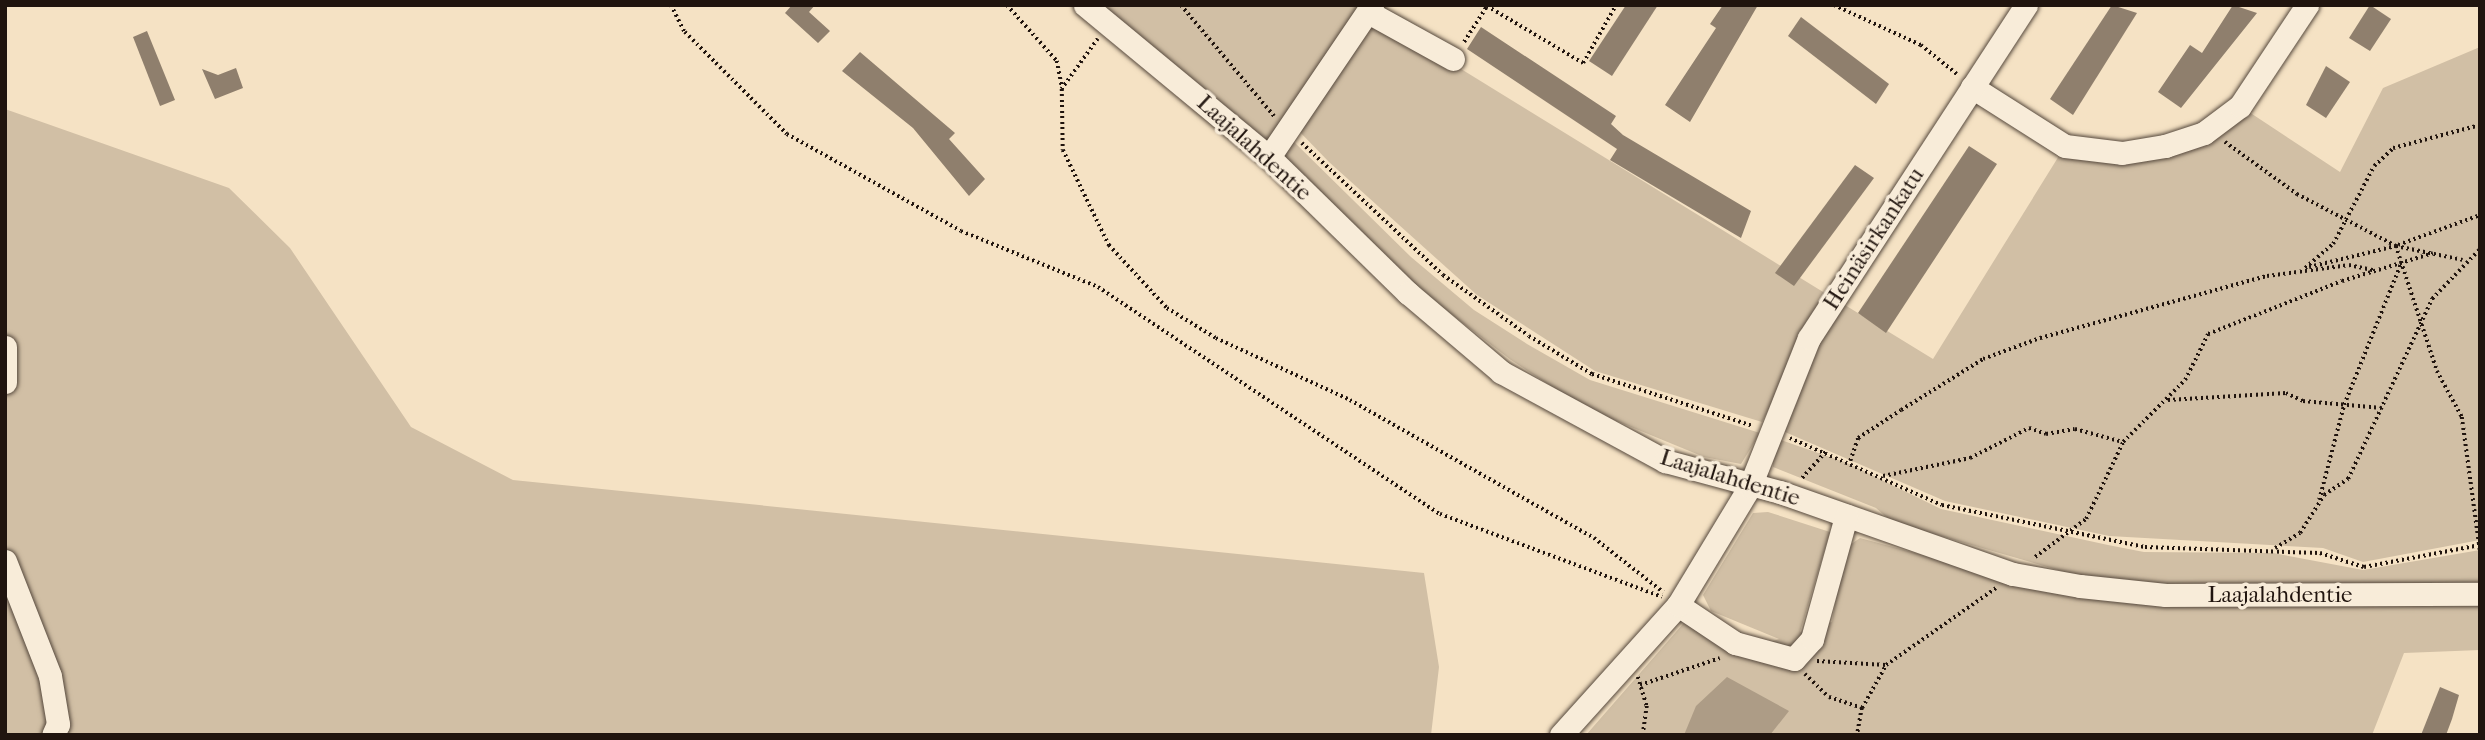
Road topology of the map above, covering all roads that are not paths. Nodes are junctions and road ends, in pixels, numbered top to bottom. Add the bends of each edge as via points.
1 (1085, 5) edge
2 (2026, 5) edge
3 (2307, 5) edge
4 (1370, 9) edge
5 (1453, 59) road end
6 (1972, 87) junction
7 (1269, 157) junction
8 (5, 347) edge
9 (5, 382) edge
10 (1750, 486) junction
11 (1846, 516) junction
12 (5, 561) edge
13 (2480, 594) edge
14 (1678, 605) junction
15 (58, 731) edge
16 (1561, 735) edge

1 - 7 street, Laajalahdentie
2 - 6 street, Heinäsirkankatu
3 - 6 street via 2240,106 2204,133 2165,146 2091,152 2065,146
4 - 5 street
4 - 7 street
6 - 10 street, Heinäsirkankatu via 1809,338 1767,431
7 - 10 street, Laajalahdentie via 1408,293 1501,372 1665,461
8 - 9 street
10 - 11 street, Laajalahdentie
10 - 14 street, Heinäsirkankatu
11 - 13 street, Laajalahdentie via 2013,574 2166,595
11 - 14 street via 1812,639 1794,659 1761,653
12 - 15 street via 50,676
14 - 16 street, Heinäsirkankatu via 1633,662

